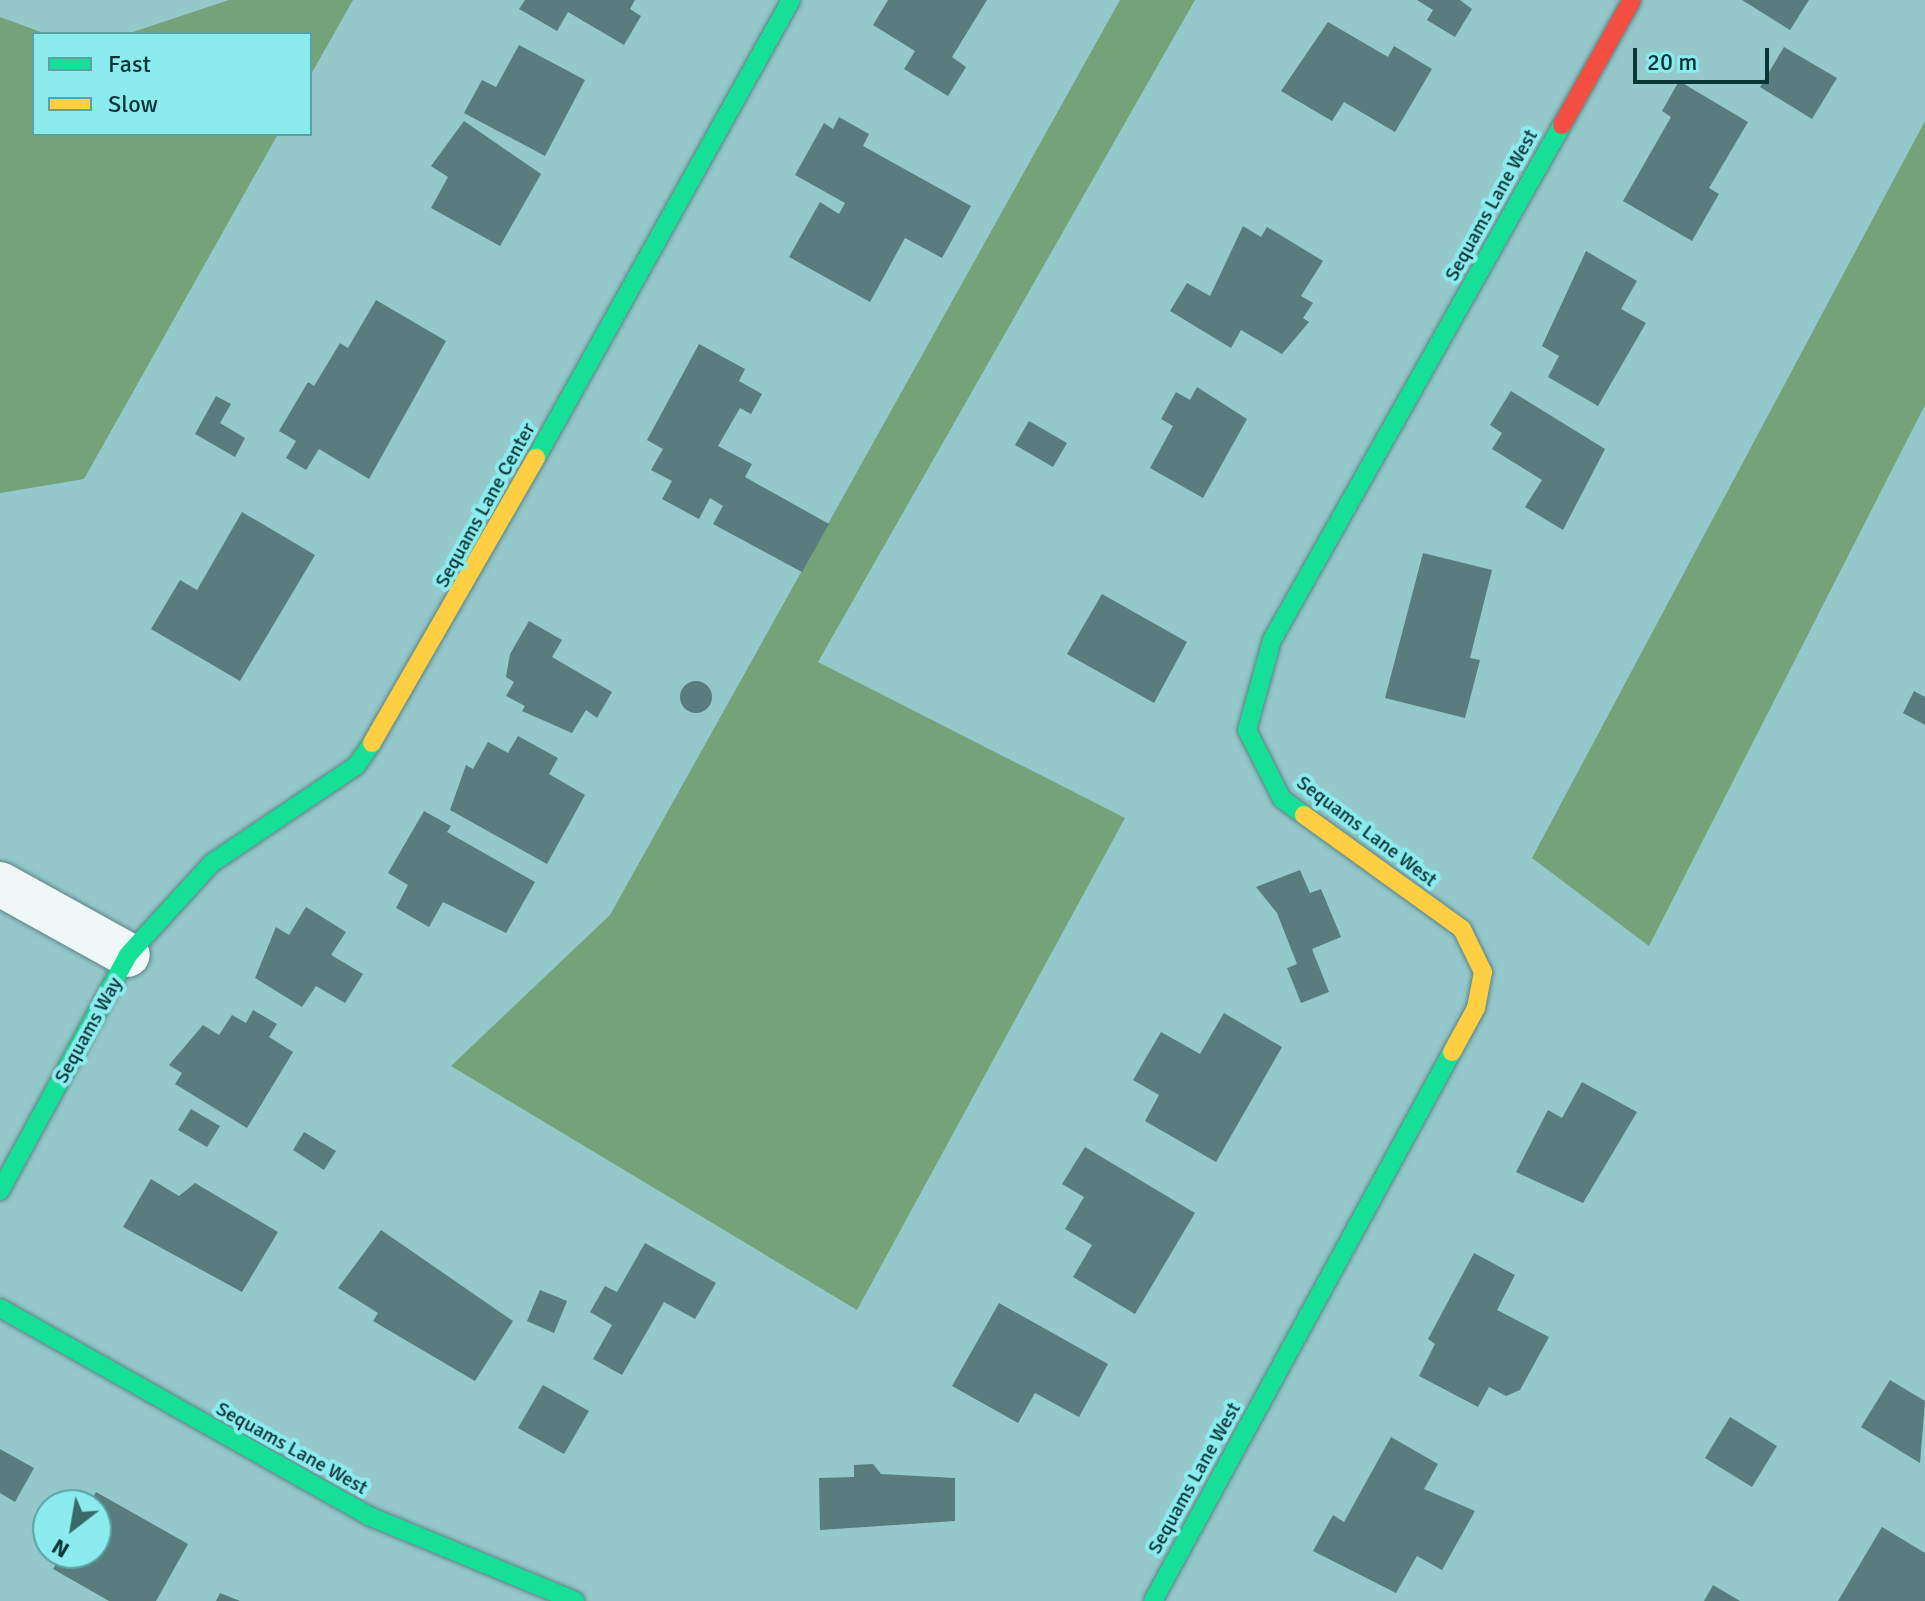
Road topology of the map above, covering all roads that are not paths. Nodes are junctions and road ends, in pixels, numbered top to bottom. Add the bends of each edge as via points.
1 (791, 0) edge
2 (1632, 0) edge
3 (0, 884) edge
4 (128, 955) junction
5 (0, 1191) edge
6 (0, 1308) edge
7 (575, 1601) edge
8 (1153, 1601) edge

1 - 4 street, Sequams Lane Center via 396,710 356,766 212,863
2 - 8 street, Sequams Lane West via 1272,640 1247,730 1282,799 1462,929 1483,972 1476,1008
3 - 4 street, Sequams Way
4 - 5 street, Sequams Way
6 - 7 street, Sequams Lane West via 369,1516

